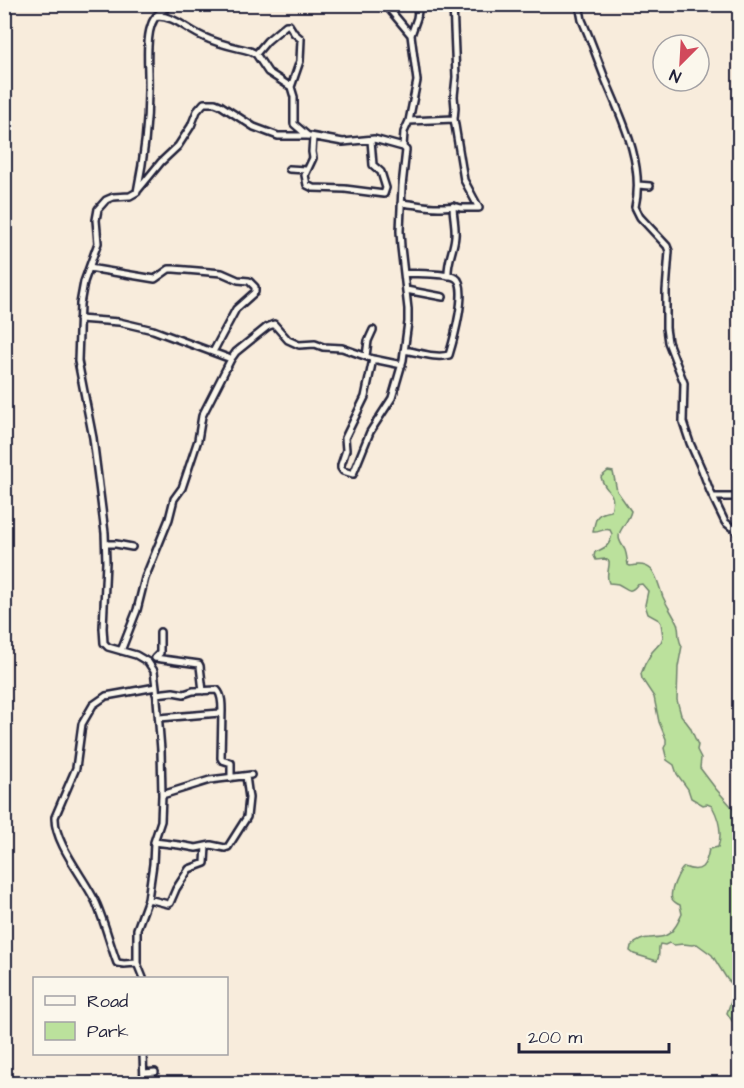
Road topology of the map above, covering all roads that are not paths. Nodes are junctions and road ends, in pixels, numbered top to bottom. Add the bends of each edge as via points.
1 (173, 4) edge
2 (385, 4) edge
3 (419, 4) edge
4 (453, 4) edge
5 (579, 4) edge
6 (156, 16) junction
7 (411, 35) junction
8 (256, 54) junction
9 (291, 87) junction
10 (454, 119) junction
11 (410, 121) junction
12 (310, 136) junction
13 (371, 140) junction
14 (403, 147) junction
15 (289, 169) dead end
16 (306, 170) junction
17 (638, 185) junction
18 (650, 186) dead end
19 (137, 192) junction
20 (401, 203) junction
21 (453, 206) junction
22 (89, 268) junction
23 (404, 273) junction
24 (448, 276) junction
25 (406, 290) junction
26 (443, 297) dead end
27 (79, 319) junction
28 (373, 330) dead end
29 (404, 350) junction
30 (213, 352) junction
31 (366, 356) junction
32 (231, 359) junction
33 (373, 359) junction
34 (402, 365) junction
35 (713, 497) junction
36 (740, 500) edge
37 (740, 534) edge
38 (106, 544) junction
39 (132, 547) dead end
40 (160, 632) dead end
41 (121, 651) junction
42 (155, 658) junction
43 (148, 662) junction
44 (156, 690) junction
45 (203, 691) junction
46 (222, 711) junction
47 (159, 718) junction
48 (231, 778) junction
49 (162, 795) junction
50 (154, 842) junction
51 (206, 846) junction
52 (148, 899) junction
53 (137, 963) junction
54 (142, 977) edge
55 (143, 1055) edge
56 (155, 1072) dead end
57 (144, 1073) junction
58 (144, 1083) edge

1 - 6 street
2 - 7 street
3 - 7 street
4 - 10 street
5 - 17 street via 628,137
6 - 8 street via 170,17 206,38
6 - 19 street via 149,35 145,148
7 - 11 street via 417,81
8 - 9 street via 268,72
8 - 9 street via 290,25 301,38 300,61
9 - 12 street via 294,124
10 - 11 street
10 - 21 street via 465,180 479,209
11 - 14 street
12 - 13 street via 344,142
12 - 16 street via 313,158
12 - 19 street via 269,134 220,105 204,103 178,147
13 - 14 street
13 - 16 street via 374,165 386,188 384,194 313,188 305,180
14 - 20 street
15 - 16 street
17 - 18 street
17 - 35 street via 635,207 669,251 668,342 684,383 683,422
19 - 22 street via 106,200 98,209 98,243
20 - 21 street
20 - 23 street
21 - 24 street via 455,236
22 - 27 street
22 - 30 street via 154,279 169,269 185,269 249,281 255,292 236,309
23 - 24 street
23 - 25 street
24 - 29 street via 460,283 461,299 449,355
25 - 26 street
25 - 29 street via 408,322
27 - 30 street via 121,322
27 - 38 street via 78,361 93,438
28 - 31 street
29 - 34 street
30 - 32 street
31 - 32 street via 336,347 299,345 288,340 274,324 239,348
31 - 33 street
32 - 41 street via 202,416 182,489 174,499
33 - 34 street
33 - 34 street via 365,397 345,438 341,465 348,473 353,474 370,432 392,398
35 - 36 street
35 - 37 street via 725,522
38 - 39 street
38 - 41 street via 104,642
40 - 42 street via 160,653
41 - 43 street
42 - 43 street
42 - 45 street via 198,663
43 - 44 street via 154,671
44 - 45 street via 183,694
44 - 47 street
44 - 53 street via 106,696 93,705 82,724 76,768 55,817 63,845 98,905 117,963
45 - 46 street via 218,691
46 - 47 street
46 - 48 street via 221,758 231,763
47 - 49 street
48 - 49 street via 210,780
48 - 51 street via 249,776 246,820 228,847
49 - 50 street via 161,821
50 - 51 street
50 - 52 street
51 - 52 street via 205,863 189,869 170,903
52 - 53 street via 137,930
53 - 54 street
55 - 57 street
56 - 57 street
57 - 58 street

